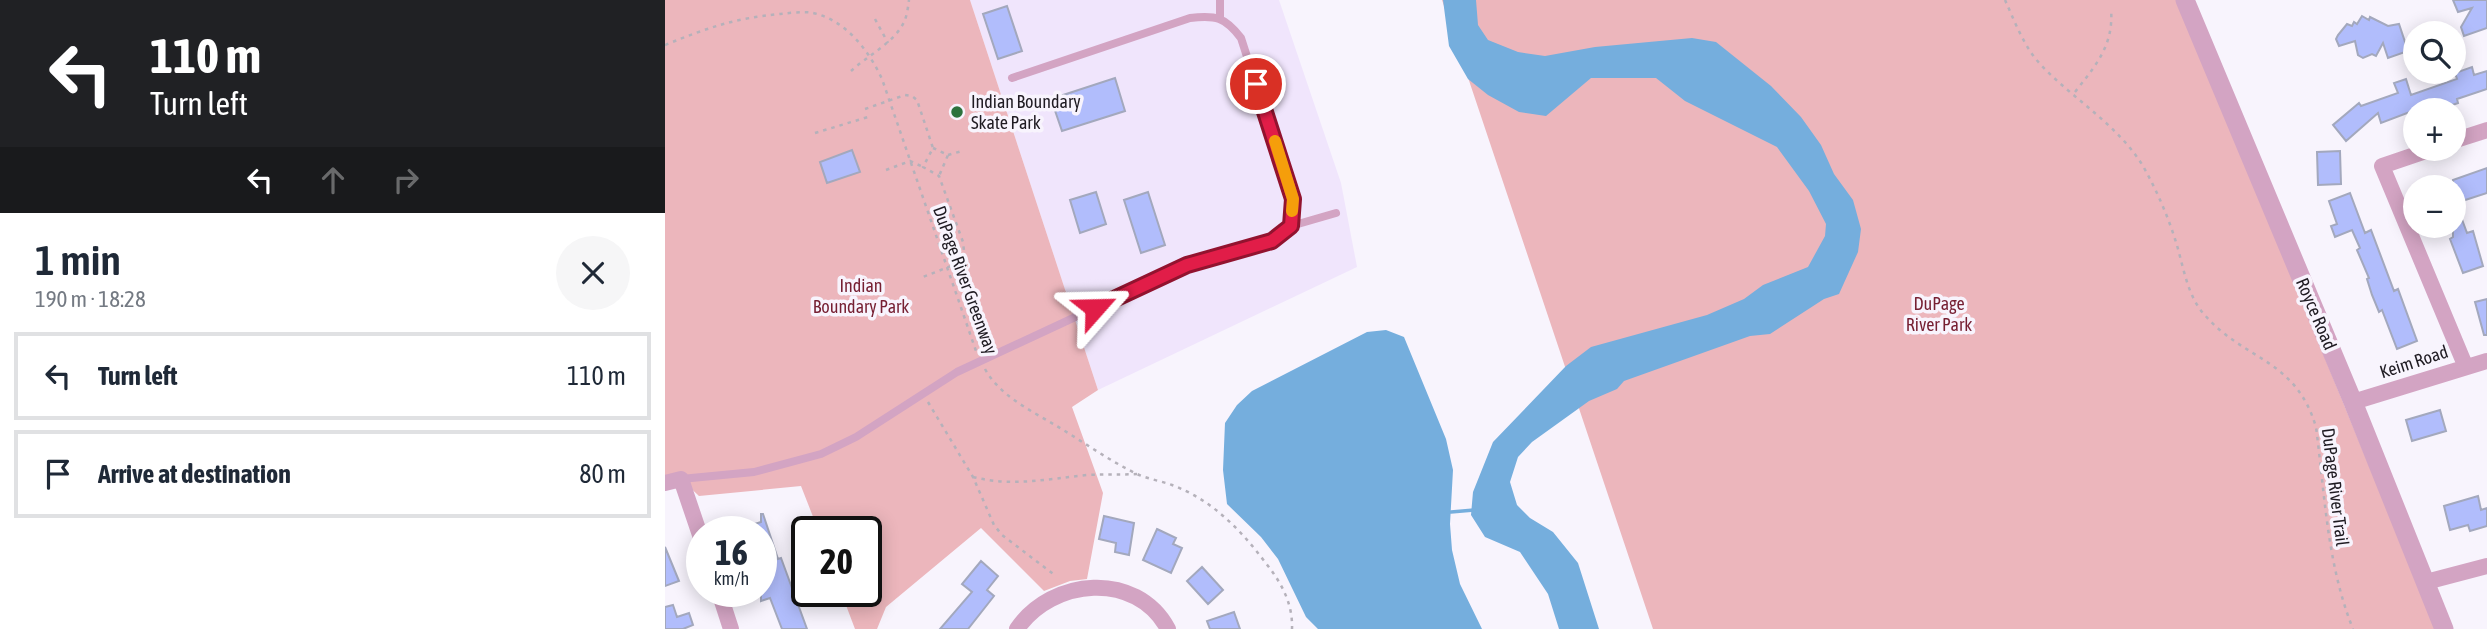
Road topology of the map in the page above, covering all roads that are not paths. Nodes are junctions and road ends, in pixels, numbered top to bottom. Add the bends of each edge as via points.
1 (1220, 0) edge
2 (2185, 0) edge
3 (1220, 18) junction
4 (1012, 78) dead end
5 (2487, 130) edge
6 (2466, 137) edge
7 (2403, 159) edge
8 (1336, 213) dead end
9 (1291, 226) junction
10 (2487, 360) edge
11 (2465, 366) junction
12 (2353, 402) junction
13 (673, 481) edge
14 (690, 516) edge
15 (2487, 566) edge
16 (2426, 582) junction
17 (724, 607) edge
18 (731, 629) edge
19 (1017, 629) edge
20 (1168, 629) edge
21 (2444, 629) edge

1 - 3 lane
2 - 12 street, Royce Road
3 - 4 lane via 1191,19
3 - 9 lane via 1241,38 1293,199
5 - 6 street
7 - 11 street via 2382,166
8 - 9 lane
9 - 13 lane via 1272,241 1187,265 981,362 821,454 754,472
10 - 11 street, Keim Road
11 - 12 street, Keim Road
12 - 16 street, Royce Road
13 - 14 street
15 - 16 street
16 - 21 street, Royce Road
17 - 18 street
19 - 20 street via 1045,601 1091,587 1138,600

